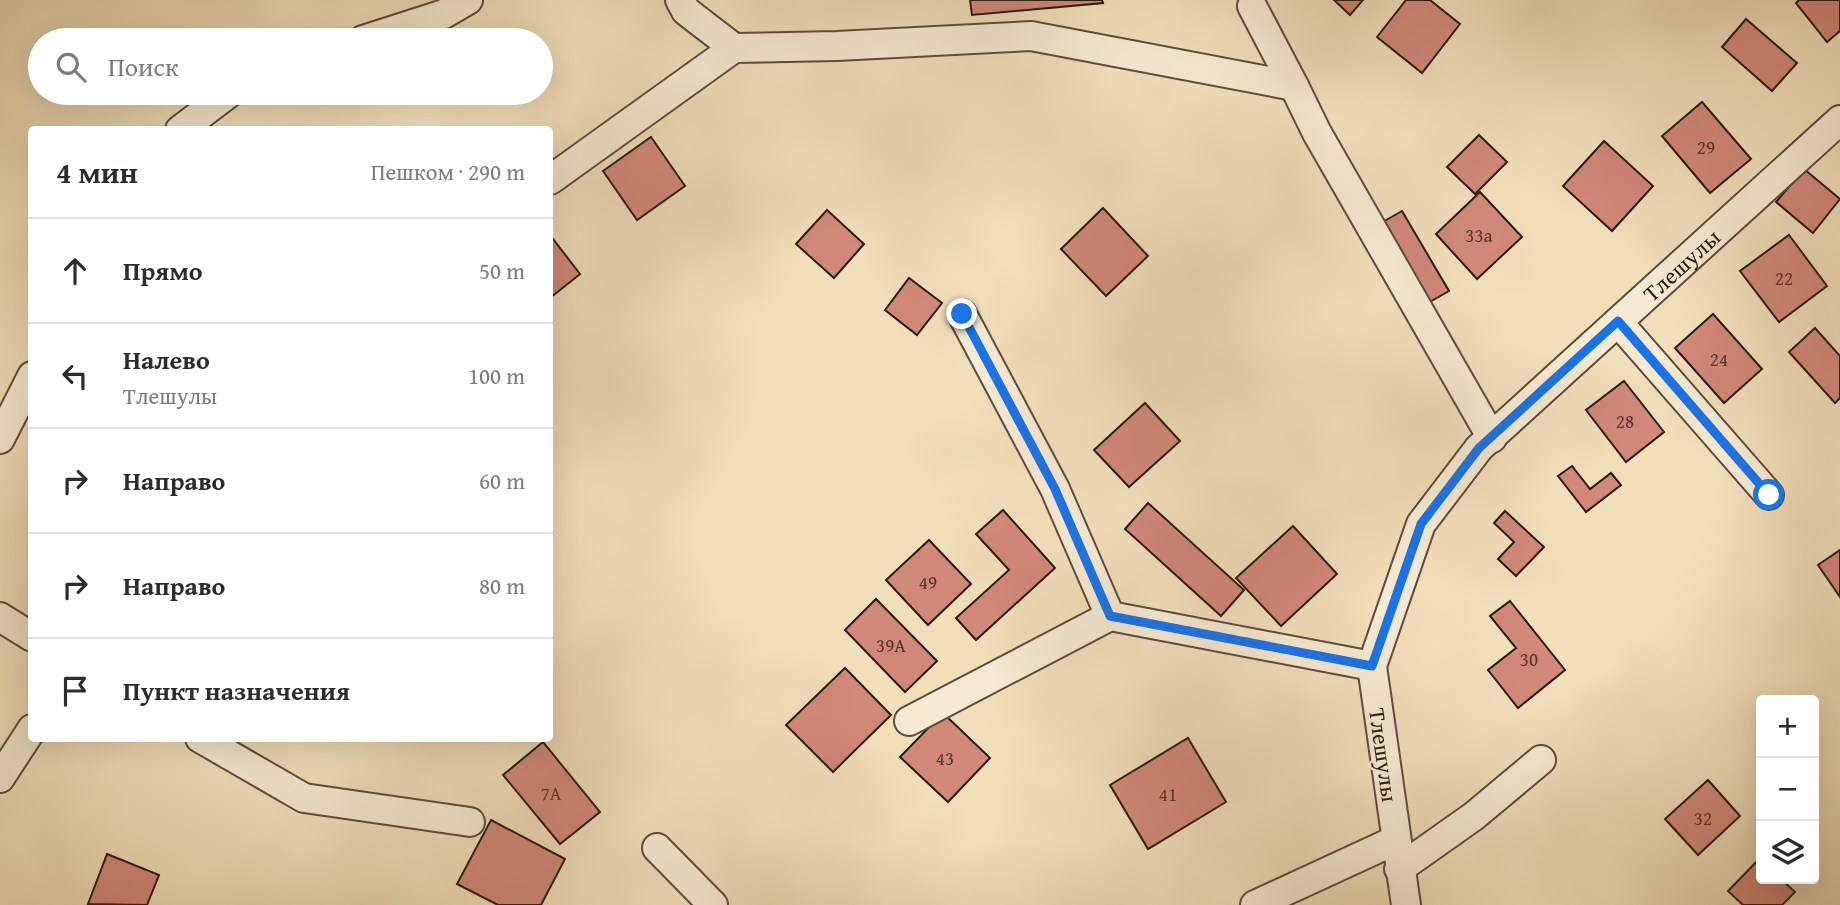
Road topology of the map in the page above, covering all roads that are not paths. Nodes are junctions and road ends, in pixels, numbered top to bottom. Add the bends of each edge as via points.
1 (468, 0) edge
2 (680, 0) edge
3 (1252, 6) dead end
4 (399, 28) edge
5 (734, 48) junction
6 (1294, 86) junction
7 (213, 105) edge
8 (1840, 120) edge
9 (185, 126) edge
10 (553, 178) edge
11 (962, 314) dead end
12 (1618, 321) junction
13 (28, 384) edge
14 (1492, 438) junction
15 (0, 439) edge
16 (1769, 495) dead end
17 (1110, 616) junction
18 (0, 617) edge
19 (28, 634) edge
20 (1372, 666) junction
21 (909, 721) dead end
22 (28, 735) edge
23 (207, 742) edge
24 (1541, 760) dead end
25 (0, 778) edge
26 (470, 822) dead end
27 (1396, 840) junction
28 (657, 848) dead end
29 (1399, 869) junction
30 (713, 905) edge
31 (1255, 905) edge
32 (1406, 905) edge

1 - 4 street
2 - 5 street via 686,11
3 - 6 street
5 - 6 street via 1031,36
5 - 10 street
6 - 14 street
7 - 9 street
8 - 12 street, Тлешулы
11 - 17 street via 1055,489
12 - 14 street, Тлешулы
12 - 16 street
13 - 15 street
14 - 20 street, Тлешулы via 1479,448 1421,524
17 - 20 street
17 - 21 street
18 - 19 street
20 - 27 street, Тлешулы
22 - 25 street
23 - 26 street via 303,798
24 - 29 street via 1474,816
27 - 29 street, Тлешулы
27 - 31 street
28 - 30 street
29 - 32 street, Тлешулы

